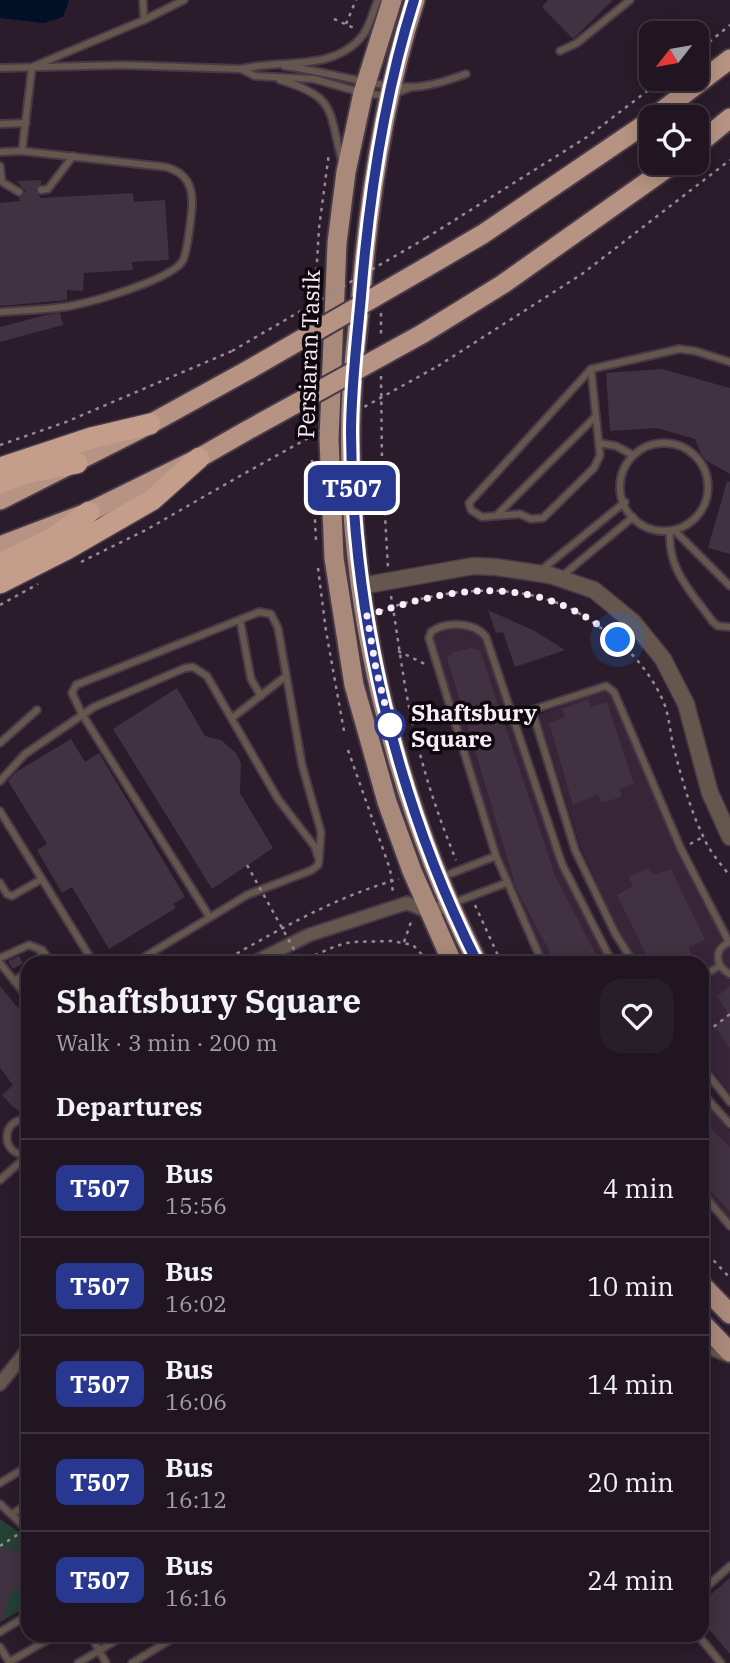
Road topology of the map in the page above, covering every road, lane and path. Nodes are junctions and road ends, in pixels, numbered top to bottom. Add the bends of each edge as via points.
1 (143, 0) edge
2 (184, 0) edge
3 (356, 0) edge
4 (378, 0) edge
5 (392, 0) edge
6 (415, 0) edge
7 (630, 0) edge
8 (334, 19) dead end
9 (144, 20) junction
10 (346, 24) junction
11 (730, 25) edge
12 (365, 33) junction
13 (709, 42) edge
14 (560, 51) dead end
15 (730, 59) edge
16 (268, 64) junction
17 (32, 67) junction
18 (0, 68) edge
19 (241, 69) junction
20 (466, 74) dead end
21 (268, 76) junction
22 (365, 87) junction
23 (413, 87) junction
24 (390, 91) junction
25 (647, 91) edge
26 (670, 105) edge
27 (730, 118) edge
28 (26, 123) junction
29 (0, 124) edge
30 (639, 128) edge
31 (709, 135) edge
32 (22, 151) junction
33 (0, 152) edge
34 (73, 156) junction
35 (730, 160) edge
36 (0, 166) edge
37 (346, 173) junction
38 (657, 175) edge
39 (41, 190) dead end
40 (19, 192) dead end
41 (0, 312) edge
42 (730, 362) edge
43 (592, 369) junction
44 (596, 416) junction
45 (150, 424) junction
46 (599, 443) junction
47 (0, 445) edge
48 (633, 455) junction
49 (199, 458) junction
50 (77, 463) junction
51 (0, 468) edge
52 (0, 483) edge
53 (0, 500) edge
54 (625, 502) junction
55 (89, 512) junction
56 (497, 515) junction
57 (633, 517) junction
58 (672, 531) junction
59 (0, 546) edge
60 (0, 565) edge
61 (72, 567) dead end
62 (538, 573) junction
63 (559, 578) junction
64 (48, 579) dead end
65 (389, 581) junction
66 (0, 583) edge
67 (361, 586) junction
68 (730, 586) edge
69 (0, 605) edge
70 (393, 607) junction
71 (367, 616) junction
72 (240, 620) junction
73 (730, 627) edge
74 (398, 651) junction
75 (438, 670) junction
76 (286, 676) junction
77 (261, 696) junction
78 (37, 710) dead end
79 (82, 714) junction
80 (232, 718) junction
81 (0, 743) edge
82 (348, 750) dead end
83 (0, 781) edge
84 (0, 811) edge
85 (703, 837) junction
86 (730, 837) edge
87 (681, 849) junction
88 (496, 856) junction
89 (319, 857) junction
90 (247, 865) dead end
91 (460, 870) junction
92 (730, 876) edge
93 (440, 878) junction
94 (42, 879) junction
95 (0, 883) edge
96 (506, 883) junction
97 (418, 885) junction
98 (471, 897) junction
99 (451, 904) junction
100 (417, 908) junction
101 (209, 916) junction
102 (404, 942) junction
103 (729, 942) edge
104 (42, 950) junction
105 (40, 956) edge
106 (46, 956) edge
107 (89, 956) edge
108 (146, 956) edge
109 (233, 956) edge
110 (267, 956) edge
111 (297, 956) edge
112 (314, 956) edge
113 (423, 956) edge
114 (448, 956) edge
115 (474, 956) edge
116 (498, 956) edge
117 (539, 956) edge
118 (609, 956) edge
119 (629, 956) edge
120 (0, 960) edge
121 (720, 966) junction
122 (709, 972) edge
123 (730, 974) edge
124 (21, 976) edge
125 (14, 981) junction
126 (21, 990) edge
127 (730, 1014) edge
128 (709, 1030) edge
129 (709, 1076) edge
130 (709, 1101) edge
131 (730, 1102) edge
132 (21, 1119) edge
133 (730, 1124) edge
134 (21, 1154) edge
135 (21, 1161) edge
136 (0, 1180) edge
137 (709, 1201) edge
138 (730, 1226) edge
139 (709, 1256) edge
140 (730, 1278) edge
141 (709, 1291) edge
142 (728, 1309) edge
143 (709, 1330) edge
144 (709, 1351) edge
145 (730, 1352) edge
146 (21, 1358) edge
147 (730, 1360) edge
148 (0, 1384) edge
149 (21, 1470) edge
150 (0, 1483) edge
151 (0, 1504) edge
152 (21, 1508) edge
153 (12, 1514) junction
154 (21, 1523) edge
155 (20, 1533) dead end
156 (0, 1546) edge
157 (730, 1566) edge
158 (709, 1585) edge
159 (21, 1619) edge
160 (0, 1632) edge
161 (44, 1642) edge
162 (94, 1642) edge
163 (114, 1642) edge
164 (167, 1642) edge
165 (703, 1642) edge
166 (0, 1647) edge
167 (99, 1651) junction
168 (9, 1662) edge
169 (78, 1663) edge
170 (106, 1663) edge
171 (132, 1663) edge
172 (721, 1663) edge

1 - 9 lane
2 - 9 lane
3 - 10 path
4 - 12 lane
5 - 22 main road, Persiaran Tasik
6 - 24 main road, Persiaran Tasik
7 - 14 lane via 577,43
8 - 10 path
9 - 17 lane
10 - 12 path
11 - 13 path
12 - 16 lane via 331,58
15 - 26 highway
16 - 19 lane
16 - 22 lane
17 - 18 lane
17 - 19 lane
17 - 28 lane
19 - 21 lane
20 - 23 lane
21 - 22 lane
21 - 37 lane via 324,101
22 - 24 lane
22 - 24 lane
22 - 37 main road, Persiaran Tasik
23 - 24 lane
23 - 24 lane
24 - 67 main road, Persiaran Tasik via 364,257 351,410
25 - 47 path, bridge via 587,136 426,239 232,351
27 - 31 highway
28 - 29 lane
28 - 32 lane
30 - 45 highway, bridge via 483,234
32 - 33 lane
32 - 34 lane
34 - 39 lane via 48,189
34 - 41 lane via 166,167 186,176 192,207 183,261 170,273 122,292 69,306
35 - 61 path, bridge via 582,274 438,366
36 - 40 lane via 2,182
37 - 97 main road, Persiaran Tasik via 337,243 329,439 334,558 354,685 387,802
38 - 49 highway, bridge via 503,284
42 - 43 lane via 678,349
43 - 44 lane
43 - 56 lane via 469,503 477,515
44 - 46 lane
44 - 56 lane
45 - 50 highway
45 - 51 highway
46 - 48 lane
46 - 56 lane via 594,467 543,518
48 - 54 lane via 621,475
48 - 58 lane via 648,445 670,442 688,450 702,465 709,485 706,505 691,522
49 - 55 highway
49 - 66 highway via 152,500
50 - 52 highway
50 - 53 highway
54 - 57 lane
54 - 62 lane
55 - 59 highway
55 - 60 highway via 53,538
57 - 58 lane via 649,529
57 - 63 lane
58 - 68 lane
58 - 73 lane via 670,556 678,573 713,622
62 - 63 street
62 - 65 street via 472,566
63 - 86 street via 594,590 633,622 663,659 686,704 710,793
64 - 69 path
65 - 67 street
65 - 70 path
67 - 71 main road, Persiaran Tasik
70 - 71 path
70 - 74 path
70 - 85 path via 480,590 525,593 568,607 607,631 647,673 664,704 680,772
71 - 93 main road, Persiaran Tasik via 388,720
72 - 76 lane via 259,612 271,614 278,628
72 - 77 lane via 251,679
72 - 79 lane via 76,685 73,698
74 - 75 path
74 - 91 path via 415,738
75 - 88 lane
75 - 118 lane via 431,632 443,626 474,626 486,636 562,864
76 - 77 lane
76 - 89 lane via 321,832
77 - 80 lane
78 - 81 lane
79 - 80 lane via 193,667 207,676
79 - 83 lane via 25,754
79 - 101 lane
80 - 89 lane via 278,799
82 - 109 path via 392,881 325,908
84 - 94 lane
85 - 87 path
85 - 92 path
87 - 103 lane
87 - 119 lane via 611,688 606,685 532,710 575,850
88 - 91 lane
88 - 96 lane
89 - 101 lane via 312,870 247,895
90 - 111 path, bridge
91 - 93 lane
93 - 97 street
93 - 99 main road, Persiaran Tasik
94 - 95 lane via 12,896
94 - 107 lane
96 - 98 lane
96 - 117 lane
97 - 100 main road, Persiaran Tasik
98 - 99 lane
98 - 116 path
99 - 100 street
99 - 115 main road, Persiaran Tasik
100 - 102 path
100 - 110 street via 309,935
100 - 114 main road, Persiaran Tasik
101 - 108 lane
102 - 112 path via 351,942
102 - 113 path
103 - 121 lane via 719,952
104 - 105 lane
104 - 106 lane
104 - 120 lane via 22,946
120 - 125 lane
121 - 122 lane
121 - 123 lane
124 - 125 lane
125 - 126 lane
127 - 128 path
129 - 131 lane
130 - 133 lane
132 - 134 lane via 10,1124 5,1139 9,1149
135 - 136 lane
137 - 138 lane
139 - 140 path
141 - 142 main road
143 - 145 main road
144 - 147 lane
146 - 148 street
149 - 150 lane
151 - 153 lane
152 - 153 lane
153 - 154 lane
155 - 156 path
157 - 158 lane
159 - 160 lane
161 - 168 lane
162 - 167 lane
163 - 167 lane
164 - 171 lane
165 - 172 lane
166 - 168 lane
167 - 169 lane
167 - 170 lane

